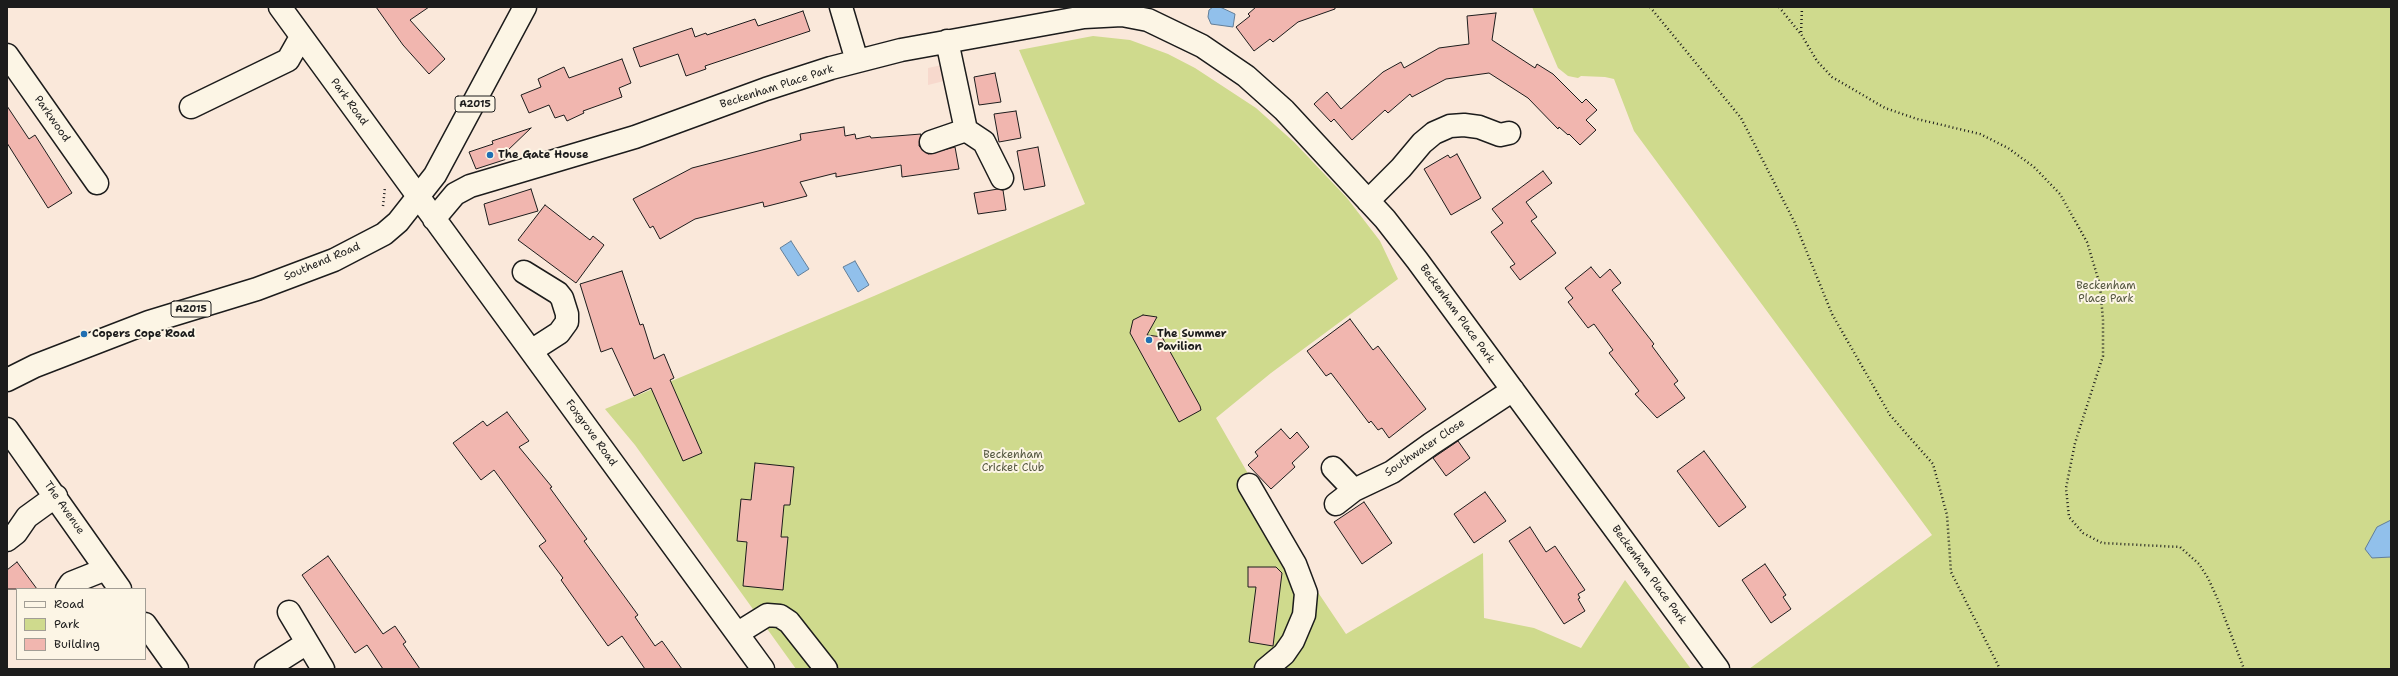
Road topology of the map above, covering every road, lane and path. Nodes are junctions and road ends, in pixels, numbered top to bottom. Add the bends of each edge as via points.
1 (280, 7) edge
2 (525, 7) edge
3 (841, 7) edge
4 (1650, 7) edge
5 (1779, 7) edge
6 (1802, 7) edge
7 (1143, 12) edge
8 (1801, 34) junction
9 (301, 37) junction
10 (947, 42) junction
11 (7, 55) edge
12 (857, 61) junction
13 (191, 107) dead end
14 (966, 130) junction
15 (1509, 133) dead end
16 (931, 142) dead end
17 (1002, 178) dead end
18 (97, 183) dead end
19 (385, 184) dead end
20 (418, 197) junction
21 (384, 201) dead end
22 (1368, 201) junction
23 (434, 219) junction
24 (524, 272) dead end
25 (531, 351) junction
26 (7, 380) edge
27 (1513, 390) junction
28 (7, 429) edge
29 (1333, 468) dead end
30 (1249, 485) dead end
31 (1354, 490) junction
32 (56, 496) junction
33 (1336, 504) dead end
34 (7, 540) edge
35 (106, 569) junction
36 (68, 588) edge
37 (119, 588) edge
38 (289, 612) dead end
39 (146, 625) edge
40 (738, 633) junction
41 (307, 643) junction
42 (177, 669) edge
43 (266, 669) edge
44 (323, 669) edge
45 (763, 669) edge
46 (826, 669) edge
47 (1266, 669) edge
48 (1718, 669) edge
49 (2000, 669) edge
50 (2244, 669) edge

1 - 9 street, Park Road
2 - 20 street, Southend Road / A2015 via 461,130 435,175
3 - 12 street
4 - 49 path via 1741,118 1795,223 1832,314 1890,415 1933,464 1947,514 1951,572
5 - 8 path
6 - 8 path
7 - 10 street, Beckenham Place Park via 1084,17
7 - 22 street, Beckenham Place Park via 1162,26 1202,46 1246,76 1284,110
8 - 50 path via 1817,61 1832,77 1892,110 1917,120 1980,134 2008,148 2034,167 2060,194 2087,242 2100,286 2103,320 2103,356 2075,443 2066,488 2069,517 2082,533 2102,543 2180,547 2199,564 2208,578
9 - 13 street via 288,60
9 - 20 street, Park Road
10 - 12 street, Beckenham Place Park
10 - 14 street
11 - 18 street, Parkwood
12 - 23 street, Beckenham Place Park via 766,88 635,137 470,186 455,194
14 - 16 street
14 - 17 street via 984,142
15 - 22 street via 1500,135 1479,127 1464,125 1450,126 1434,133
19 - 21 path
20 - 23 street, Foxgrove Road
20 - 26 street, Southend Road / A2015 via 384,234 334,260 257,289 149,322 35,366
22 - 27 street, Beckenham Place Park via 1410,251
23 - 25 street, Foxgrove Road
24 - 25 street via 558,293 567,314 567,322 559,333
25 - 40 street, Foxgrove Road
27 - 31 street, Southwater Close via 1392,472
27 - 48 street, Beckenham Place Park
28 - 32 street, The Avenue
29 - 31 street
30 - 47 street via 1295,564 1304,586 1298,600 1302,624 1284,654
31 - 33 street, Southwater Close
32 - 34 street via 27,517 16,533
32 - 35 street, The Avenue
35 - 36 street via 71,583
35 - 37 street, The Avenue
38 - 41 street
39 - 42 street
40 - 45 street, Foxgrove Road
40 - 46 street via 767,615 780,616 789,622
41 - 43 street
41 - 44 street

